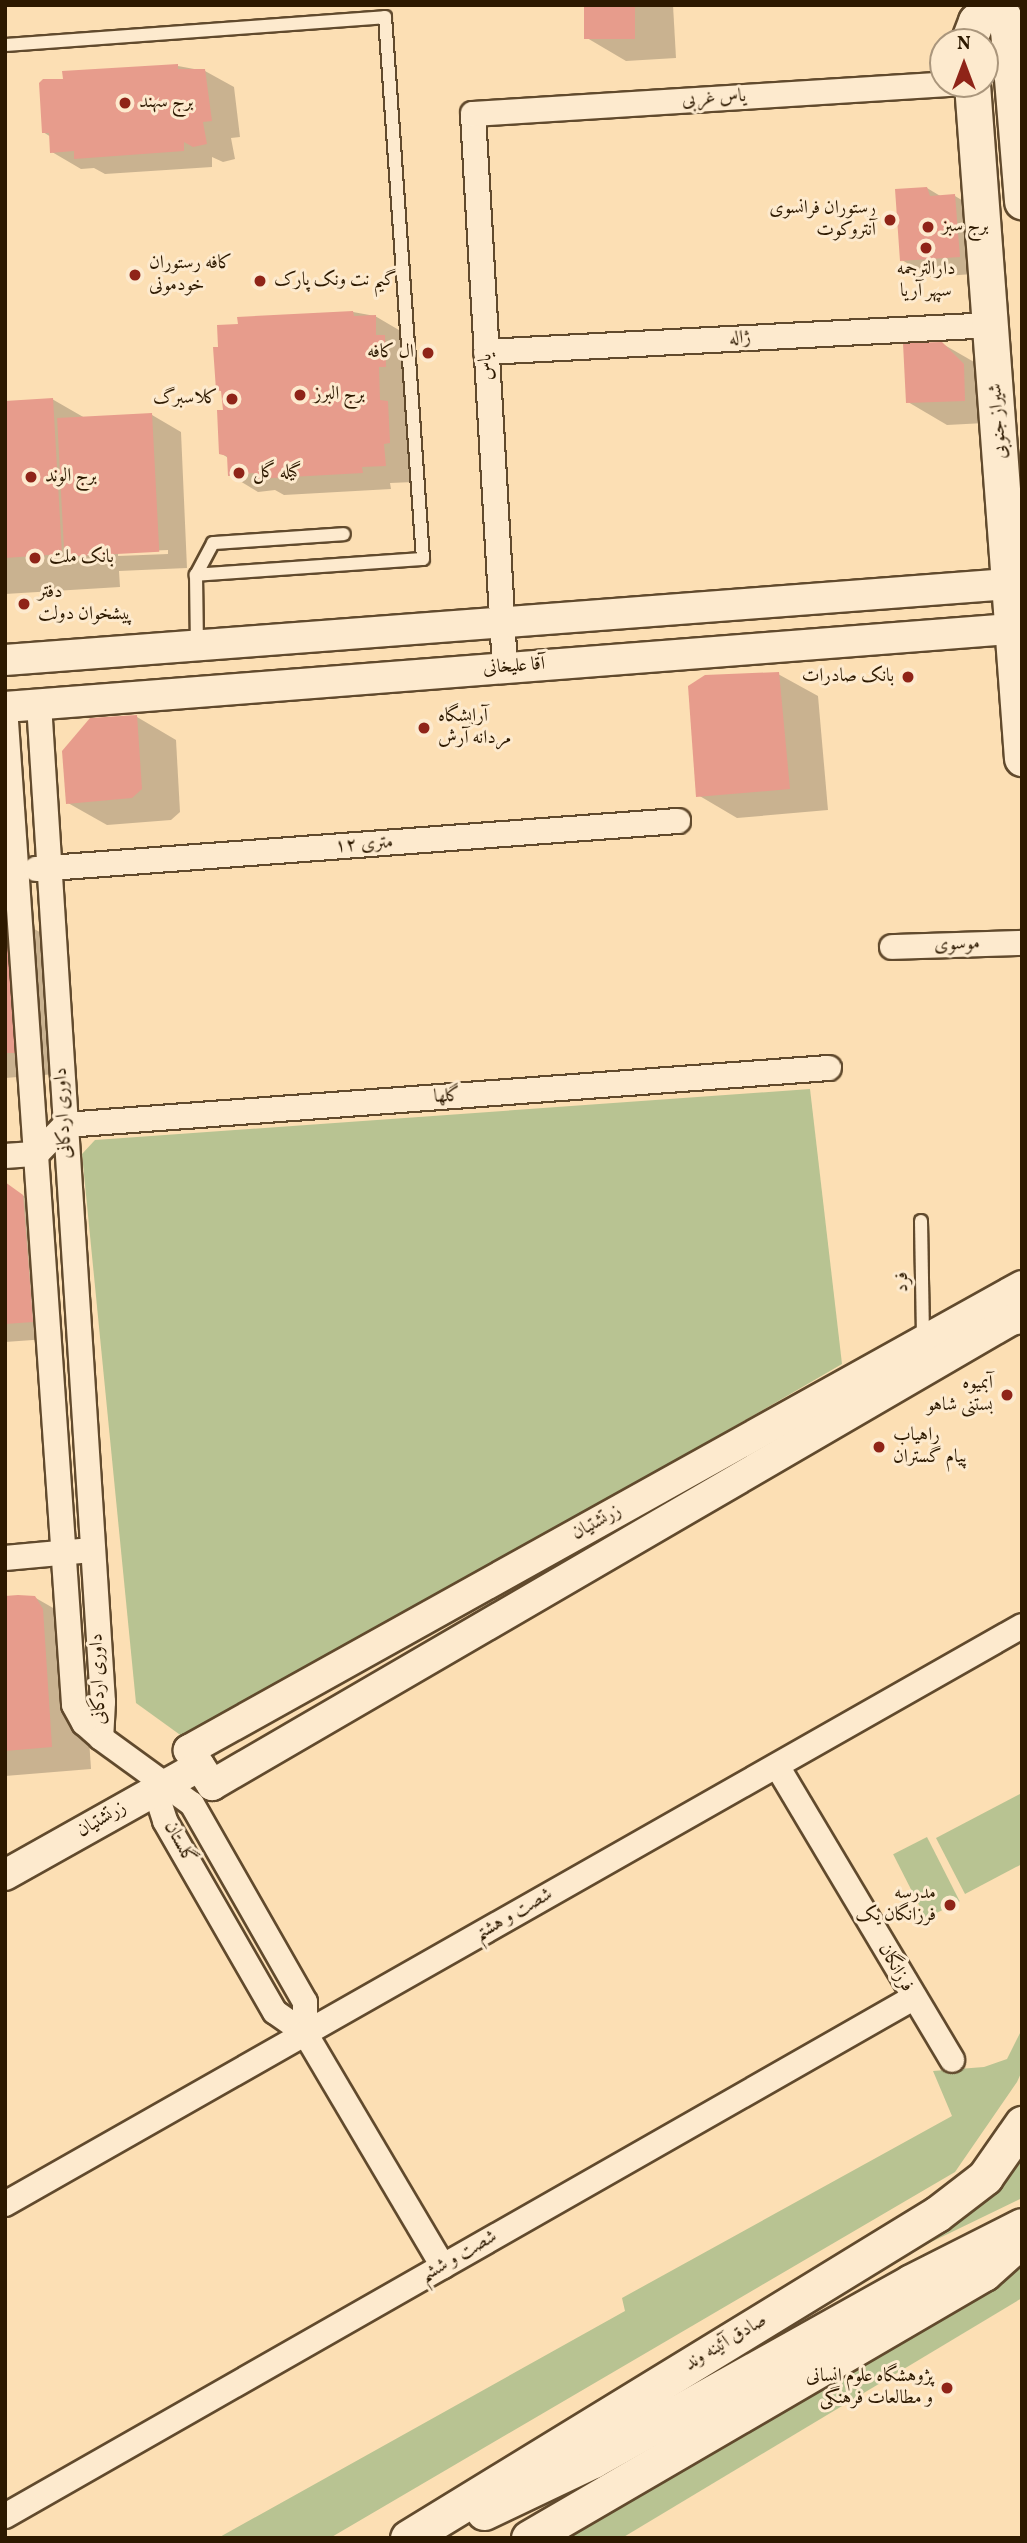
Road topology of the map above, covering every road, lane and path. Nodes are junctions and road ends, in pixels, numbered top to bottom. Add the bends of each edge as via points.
1 (983, 22) edge
2 (5, 45) edge
3 (929, 86) edge
4 (973, 98) edge
5 (473, 114) joint
6 (1022, 201) edge
7 (993, 325) junction
8 (486, 352) junction
9 (345, 534) dead end
10 (196, 575) junction
11 (1015, 584) edge
12 (501, 620) junction
13 (1017, 628) edge
14 (197, 645) junction
15 (36, 657) junction
16 (5, 660) edge
17 (505, 668) junction
18 (39, 704) junction
19 (5, 706) edge
20 (1022, 758) edge
21 (678, 821) dead end
22 (50, 868) junction
23 (17, 871) junction
24 (1022, 943) edge
25 (892, 947) dead end
26 (829, 1068) dead end
27 (65, 1125) junction
28 (37, 1154) junction
29 (5, 1156) edge
30 (921, 1221) dead end
31 (1022, 1286) edge
32 (1022, 1318) edge
33 (923, 1341) junction
34 (91, 1551) junction
35 (64, 1552) junction
36 (5, 1558) edge
37 (1022, 1626) edge
38 (101, 1738) junction
39 (200, 1766) junction
40 (777, 1766) junction
41 (162, 1785) junction
42 (5, 1875) edge
43 (913, 1998) junction
44 (305, 2034) junction
45 (952, 2060) dead end
46 (1022, 2124) edge
47 (5, 2204) edge
48 (1022, 2226) edge
49 (1022, 2239) edge
50 (1022, 2258) edge
51 (978, 2261) junction
52 (443, 2266) junction
53 (593, 2460) junction
54 (5, 2516) edge
55 (408, 2538) edge
56 (430, 2538) edge
57 (479, 2538) edge
58 (529, 2538) edge

1 - 6 main road
2 - 10 lane via 385,18 423,559
3 - 5 street, یاس غربی
4 - 7 main road, شیراز جنوبی
5 - 8 street, یاس
7 - 8 street, ژاله
7 - 11 main road, شیراز جنوبی
8 - 12 street, یاس
9 - 10 lane via 213,543
10 - 14 lane
11 - 12 street
11 - 13 main road, شیراز جنوبی
12 - 14 street
12 - 17 street, یاس
13 - 17 street, آقا علیخانی
13 - 20 main road, شیراز جنوبی
14 - 15 street
15 - 16 street
15 - 18 street
17 - 18 street, آقا علیخانی
18 - 19 street, آقا علیخانی
18 - 22 street, داوری اردکانی
19 - 23 street, داوری اردکانی
21 - 22 street, ۱۲ متری
22 - 23 street, ۱۲ متری
22 - 27 street, داوری اردکانی
23 - 28 street, داوری اردکانی
24 - 25 street, موسوی
26 - 27 street, گلها
27 - 28 street
27 - 34 street, داوری اردکانی
28 - 29 street
28 - 35 street, داوری اردکانی
30 - 33 lane, فرد
31 - 33 street, زرتشتیان
32 - 39 street, زرتشتیان via 999,1327 212,1785
33 - 39 street, زرتشتیان via 189,1749
34 - 35 street
34 - 38 street, داوری اردکانی via 103,1702
35 - 36 street
35 - 38 street, داوری اردکانی via 74,1704 84,1723
37 - 40 street, شصت و هشتم
38 - 41 street
39 - 41 street, زرتشتیان
40 - 43 street, فرزانگان
40 - 44 street, شصت و هشتم
41 - 42 street, زرتشتیان
41 - 44 street, گلستان via 159,1802 165,1821 275,2012
43 - 45 street, فرزانگان
43 - 52 street, شصت و ششم
44 - 47 street, شصت و هشتم
44 - 52 street, گلستان
46 - 55 main road, صادق آئینه وند via 985,2177 937,2214
48 - 51 main road
49 - 51 main road
50 - 51 lane
51 - 53 main road, صادق آئینه وند
51 - 58 main road
52 - 54 street, شصت و ششم
53 - 56 main road, صادق آئینه وند
53 - 57 main road, صادق آئینه وند

